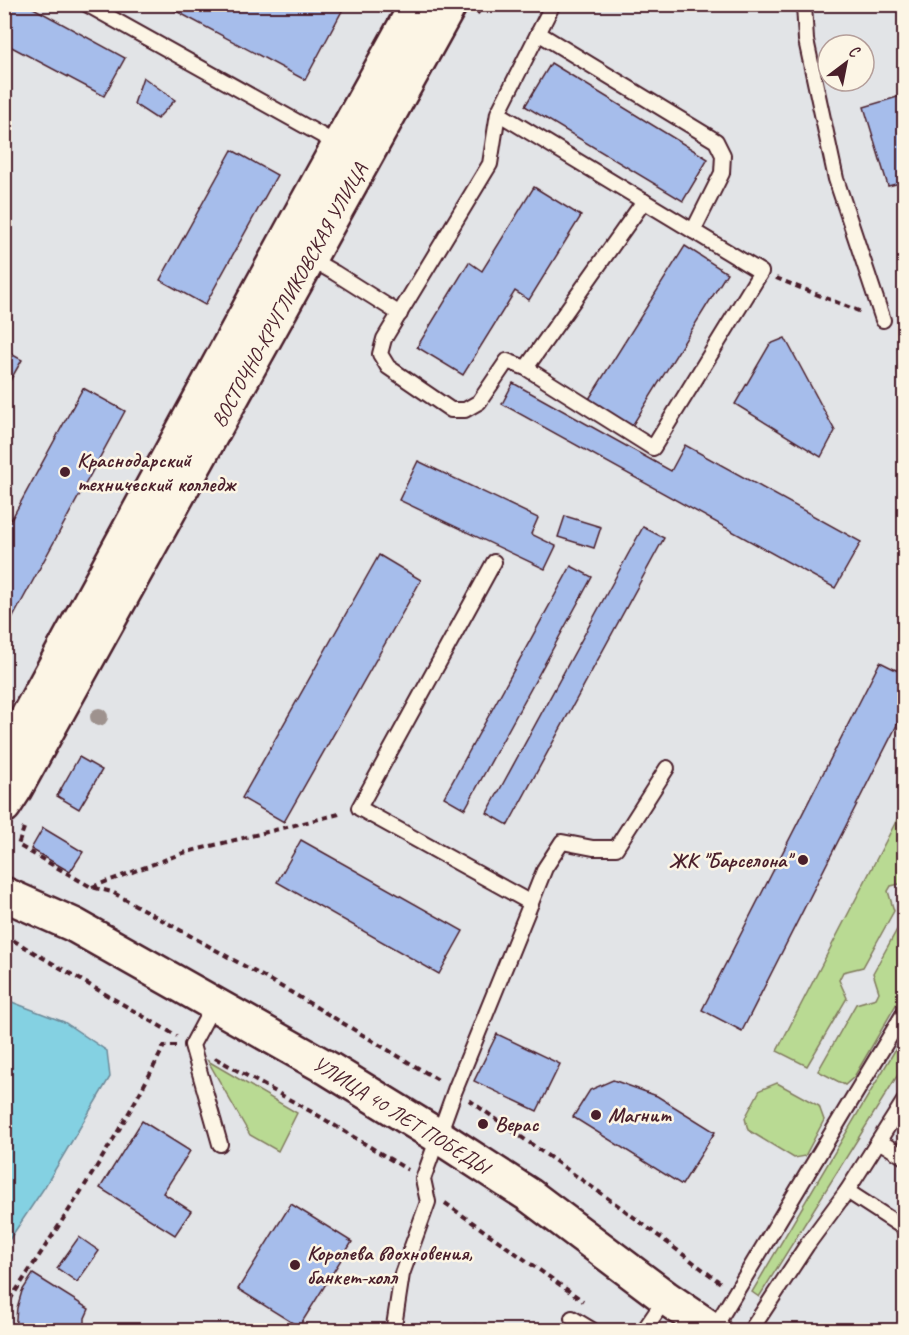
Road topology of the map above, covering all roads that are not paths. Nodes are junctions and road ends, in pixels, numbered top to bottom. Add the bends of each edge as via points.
1 (86, 4) edge
2 (417, 4) edge
3 (450, 4) edge
4 (553, 4) edge
5 (804, 4) edge
6 (538, 33) junction
7 (498, 113) junction
8 (352, 152) junction
9 (644, 201) junction
10 (693, 231) junction
11 (297, 252) junction
12 (399, 315) junction
13 (883, 320) road end
14 (526, 368) junction
15 (494, 562) dead end
16 (4, 760) edge
17 (667, 768) dead end
18 (4, 806) edge
19 (4, 875) edge
20 (4, 894) edge
21 (531, 903) junction
22 (74, 925) junction
23 (214, 1004) junction
24 (904, 1013) edge
25 (904, 1101) edge
26 (438, 1136) junction
27 (879, 1141) junction
28 (219, 1144) dead end
29 (904, 1157) edge
30 (847, 1191) junction
31 (904, 1228) edge
32 (666, 1298) junction
33 (572, 1318) road end
34 (394, 1326) dead end
35 (592, 1330) edge
36 (644, 1330) edge
37 (713, 1330) edge
38 (751, 1330) edge

1 - 8 lane
2 - 8 street, ВОСТОЧНО-КРУГЛИКОВСКАЯ УЛИЦА
3 - 8 street, ВОСТОЧНО-КРУГЛИКОВСКАЯ УЛИЦА
4 - 6 lane
5 - 13 lane via 806,40 836,179
6 - 7 lane
6 - 10 lane via 716,141 723,155 722,172
7 - 9 lane
7 - 12 lane via 490,164
8 - 11 street, ВОСТОЧНО-КРУГЛИКОВСКАЯ УЛИЦА
9 - 10 lane
9 - 14 lane
10 - 14 lane via 761,272 653,448
11 - 12 lane
11 - 16 street, ВОСТОЧНО-КРУГЛИКОВСКАЯ УЛИЦА
11 - 18 street, ВОСТОЧНО-КРУГЛИКОВСКАЯ УЛИЦА
12 - 14 lane via 380,354 388,367 451,410 465,410 479,402 507,361
15 - 21 lane via 359,808
17 - 21 lane via 616,848 562,842 545,868
19 - 22 street, УЛИЦА 40 ЛЕТ ПОБЕДЫ
20 - 22 street, УЛИЦА 40 ЛЕТ ПОБЕДЫ
21 - 26 lane
22 - 23 street, УЛИЦА 40 ЛЕТ ПОБЕДЫ
23 - 26 street, УЛИЦА 40 ЛЕТ ПОБЕДЫ
23 - 28 lane via 192,1045
24 - 37 lane
25 - 27 lane
26 - 32 street, УЛИЦА 40 ЛЕТ ПОБЕДЫ via 529,1195
26 - 34 lane via 423,1179 428,1202 402,1274
27 - 29 lane
27 - 30 lane
30 - 31 lane
30 - 38 lane
32 - 36 lane
32 - 37 street, УЛИЦА 40 ЛЕТ ПОБЕДЫ
33 - 35 lane

